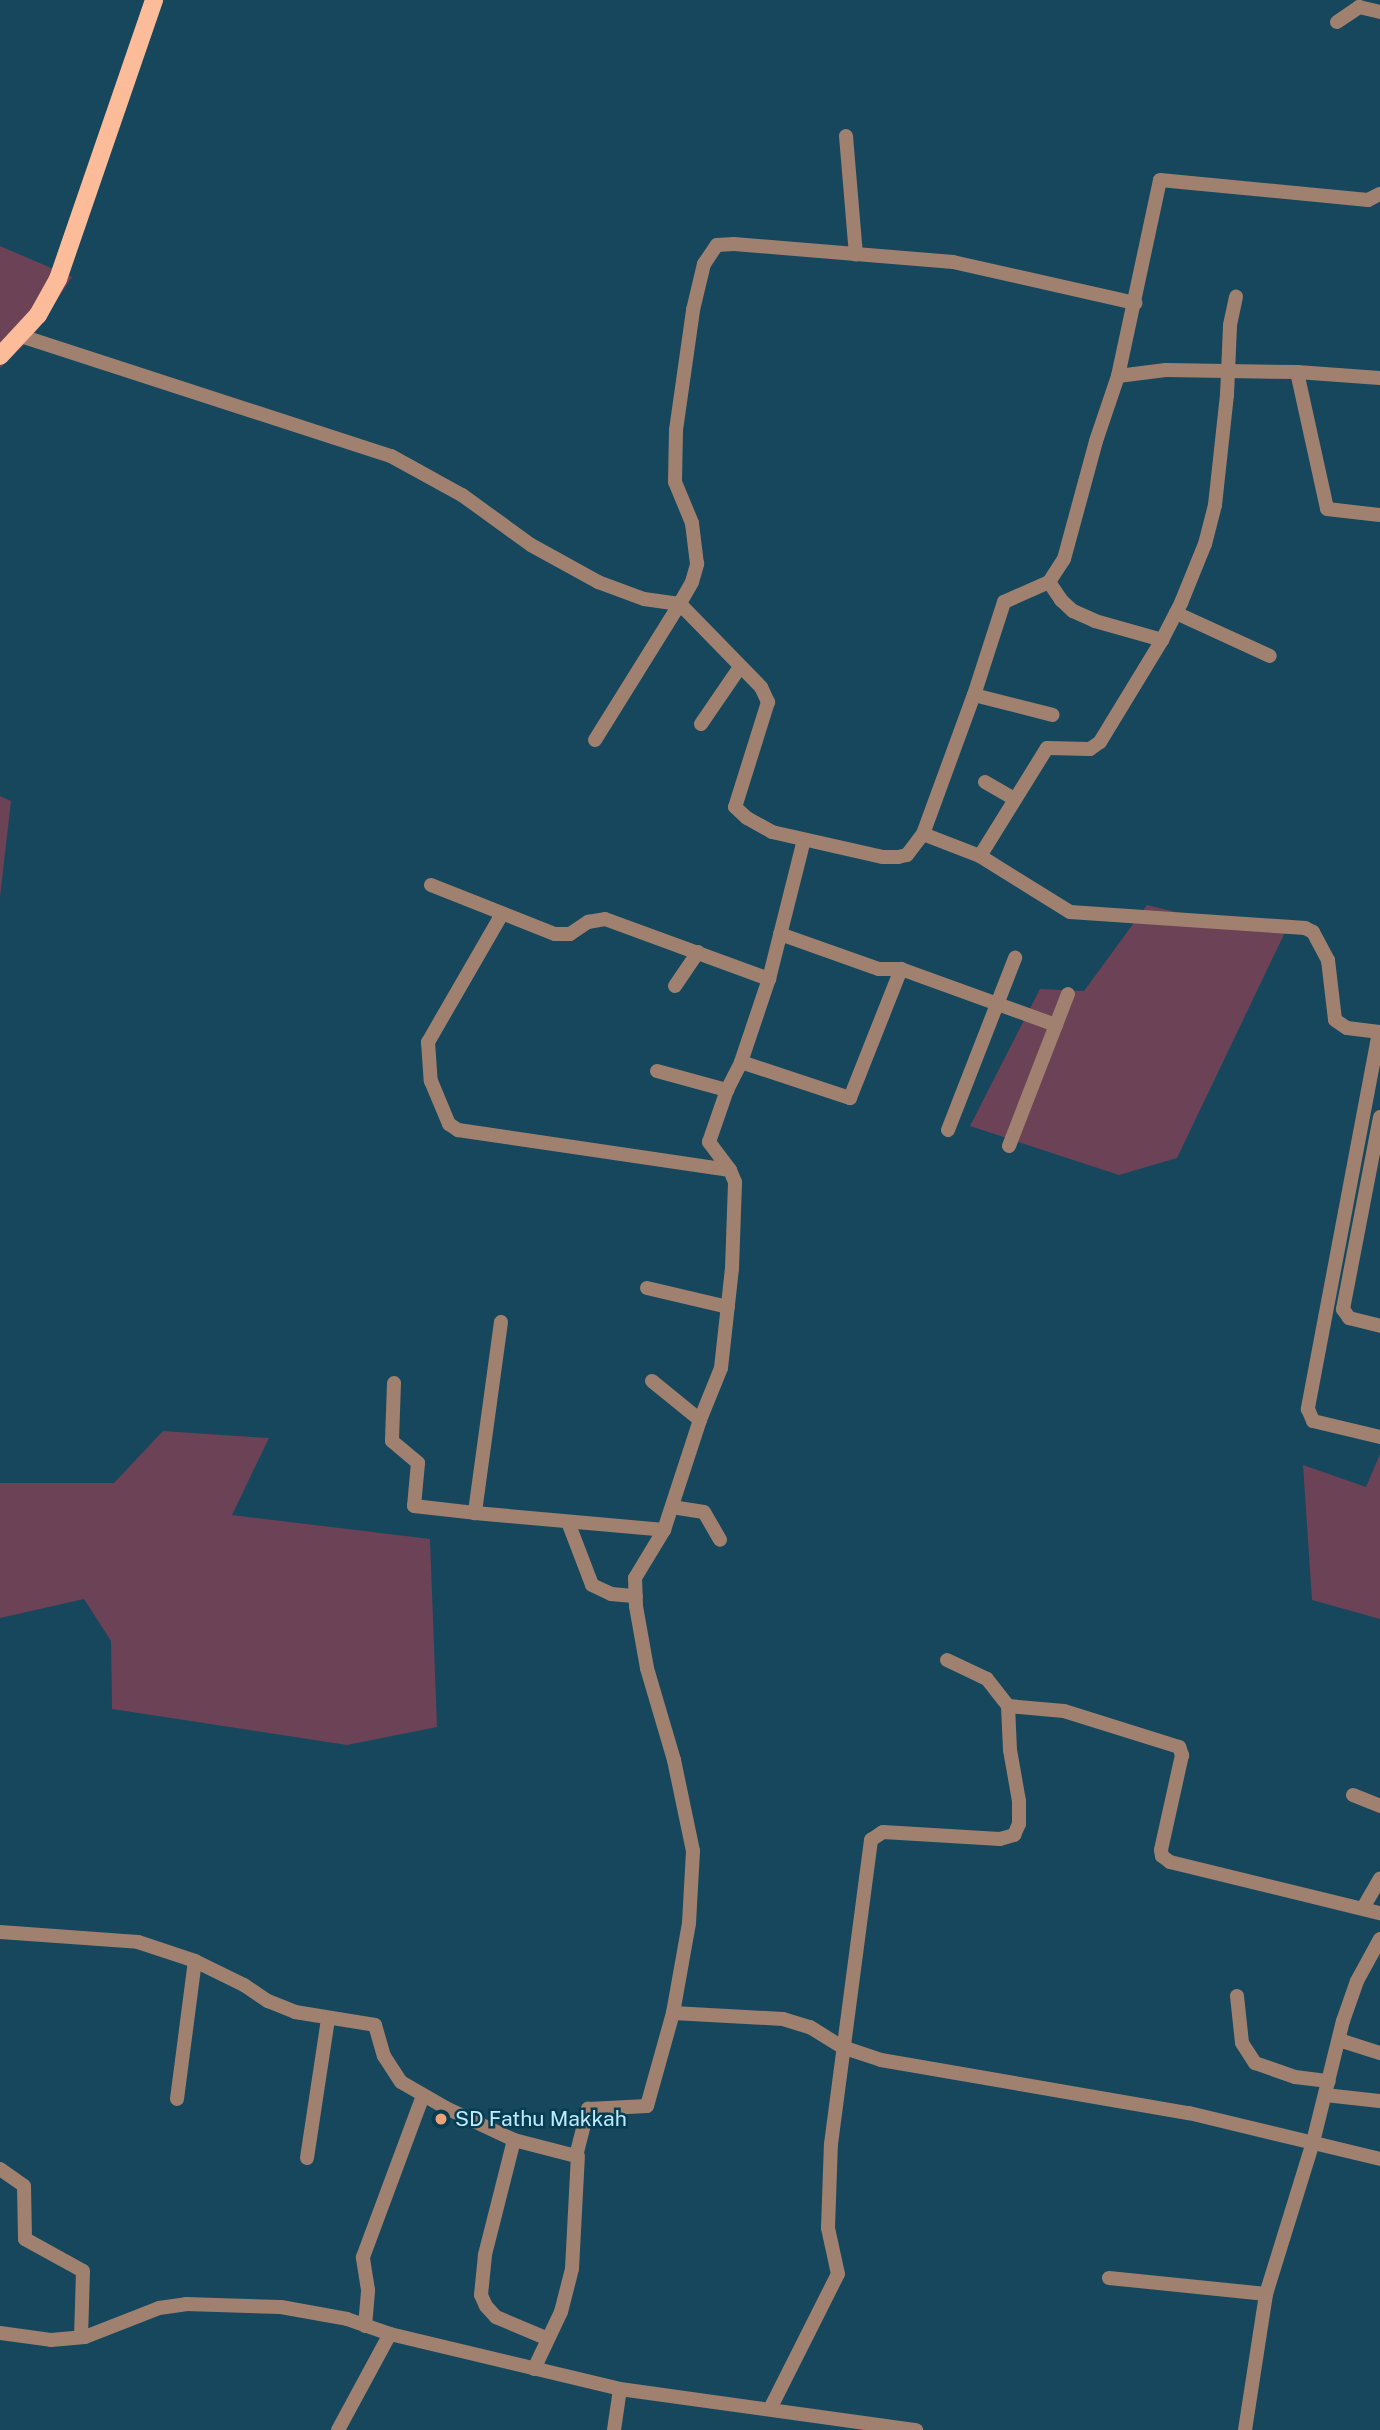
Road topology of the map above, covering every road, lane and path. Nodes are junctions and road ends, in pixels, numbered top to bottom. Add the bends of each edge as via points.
1 (154, 0) edge
2 (1380, 12) edge
3 (1337, 22) dead end
4 (846, 136) dead end
5 (1380, 194) edge
6 (856, 256) junction
7 (1236, 298) dead end
8 (1135, 303) junction
9 (21, 336) junction
10 (0, 356) edge
11 (1227, 371) junction
12 (1297, 372) junction
13 (1118, 376) junction
14 (1380, 378) edge
15 (1380, 515) edge
16 (1049, 582) junction
17 (680, 604) junction
18 (1176, 612) junction
19 (1163, 640) junction
20 (1270, 656) dead end
21 (740, 667) junction
22 (974, 695) junction
23 (1053, 715) dead end
24 (701, 724) dead end
25 (595, 740) dead end
26 (985, 782) dead end
27 (1015, 799) junction
28 (923, 834) junction
29 (804, 840) junction
30 (980, 856) junction
31 (431, 885) dead end
32 (502, 914) junction
33 (779, 934) junction
34 (698, 952) junction
35 (1014, 958) dead end
36 (901, 969) junction
37 (769, 979) junction
38 (675, 986) dead end
39 (1068, 994) dead end
40 (996, 1004) junction
41 (1056, 1025) junction
42 (1380, 1032) edge
43 (741, 1062) junction
44 (657, 1070) dead end
45 (727, 1090) junction
46 (1380, 1117) edge
47 (948, 1130) dead end
48 (1009, 1146) dead end
49 (730, 1170) junction
50 (648, 1287) dead end
51 (728, 1307) junction
52 (501, 1322) dead end
53 (1380, 1326) edge
54 (652, 1381) dead end
55 (394, 1383) dead end
56 (700, 1420) junction
57 (1380, 1437) edge
58 (672, 1507) junction
59 (475, 1513) junction
60 (568, 1521) junction
61 (664, 1530) junction
62 (720, 1540) dead end
63 (636, 1595) junction
64 (947, 1660) dead end
65 (1008, 1706) junction
66 (1353, 1796) dead end
67 (1380, 1806) edge
68 (1380, 1878) edge
69 (1363, 1908) junction
70 (1380, 1913) edge
71 (0, 1932) edge
72 (1380, 1939) edge
73 (195, 1961) junction
74 (1237, 1996) dead end
75 (673, 2013) junction
76 (328, 2019) junction
77 (1339, 2040) junction
78 (842, 2047) junction
79 (1380, 2053) edge
80 (1327, 2088) junction
81 (424, 2096) junction
82 (177, 2099) dead end
83 (1380, 2101) edge
84 (514, 2140) junction
85 (1313, 2143) junction
86 (578, 2156) junction
87 (307, 2158) dead end
88 (1380, 2159) edge
89 (0, 2169) edge
90 (1109, 2277) dead end
91 (1266, 2294) junction
92 (365, 2326) junction
93 (0, 2333) edge
94 (390, 2334) junction
95 (81, 2337) junction
96 (548, 2339) junction
97 (534, 2369) junction
98 (620, 2389) junction
99 (771, 2409) junction
100 (338, 2430) edge
101 (614, 2430) edge
102 (916, 2430) edge
103 (1245, 2430) edge

1 - 9 main road via 58,279
2 - 3 street via 1359,7
4 - 6 street
5 - 8 street via 1368,200 1160,180
6 - 8 street via 953,262
6 - 17 street via 726,243 718,245 705,261 676,430 675,482 697,545 692,582
7 - 11 street
8 - 13 street
9 - 10 main road
9 - 17 street via 391,456 462,495 531,544 598,582 635,597
11 - 12 street
11 - 13 street via 1166,370
11 - 18 street via 1215,505 1205,544
12 - 14 street
12 - 15 street via 1327,509
13 - 16 street via 1064,559
16 - 19 street via 1073,611
16 - 22 street via 1004,602
17 - 21 street
17 - 25 street
18 - 19 street
18 - 20 street
19 - 27 street via 1097,745 1090,749 1050,746
21 - 24 street
21 - 29 street via 761,687 768,702 736,807 772,832
22 - 23 street
22 - 28 street
26 - 27 street
27 - 30 street
28 - 29 street via 907,855 898,857
28 - 30 street
29 - 33 street
30 - 42 street via 1070,912 1305,928 1313,932 1328,960 1335,1020 1347,1028
31 - 32 street
32 - 34 street via 562,935 605,919
32 - 49 street via 428,1042 431,1081 449,1124 458,1130
33 - 36 street via 879,969
33 - 37 street
34 - 37 street
34 - 38 street
35 - 40 street
36 - 40 street
36 - 43 street via 850,1098
37 - 43 street
39 - 41 street
40 - 41 street
40 - 47 street
41 - 48 street
42 - 57 street via 1308,1409 1313,1422
43 - 45 street
44 - 45 street
45 - 49 street via 709,1142
46 - 53 street via 1343,1310 1349,1318
49 - 51 street via 736,1197
50 - 51 street
51 - 56 street via 718,1382
52 - 59 street
54 - 56 street
55 - 59 street via 392,1441 418,1463 414,1506
56 - 58 street
58 - 61 street
58 - 62 street via 704,1513
59 - 60 street
60 - 61 street
60 - 63 street via 592,1585 611,1594
61 - 63 street via 639,1568
63 - 75 street via 647,1668 694,1851 689,1923
64 - 65 street via 987,1679
65 - 69 street via 1064,1711 1179,1747 1182,1755 1161,1850 1170,1862
65 - 78 street via 1018,1801 1019,1824 1014,1835 1000,1839 883,1832 871,1840
66 - 67 street
68 - 69 street
69 - 70 street
71 - 73 street via 138,1942
72 - 77 street via 1357,1981
73 - 76 street via 268,2001
73 - 82 street
74 - 80 street via 1242,2043 1255,2063
75 - 78 street via 783,2019 810,2027
75 - 86 street via 647,2106 588,2109
76 - 81 street via 374,2025 390,2071
76 - 87 street
77 - 79 street
77 - 80 street
78 - 85 street via 881,2060 1189,2113
78 - 99 street via 828,2218 838,2274
80 - 83 street
80 - 85 street
81 - 84 street
81 - 92 street via 363,2257 369,2290
84 - 86 street
84 - 96 street via 485,2255 481,2295 496,2317
85 - 88 street
85 - 91 street
86 - 96 street via 572,2269 561,2312
89 - 95 street via 24,2186 25,2239 83,2271
90 - 91 street
91 - 103 street
92 - 94 street
92 - 95 street via 303,2309 197,2304 159,2308
93 - 95 street via 51,2340
94 - 97 street
94 - 100 street
96 - 97 street
97 - 98 street
98 - 99 street
98 - 101 street
99 - 102 street

